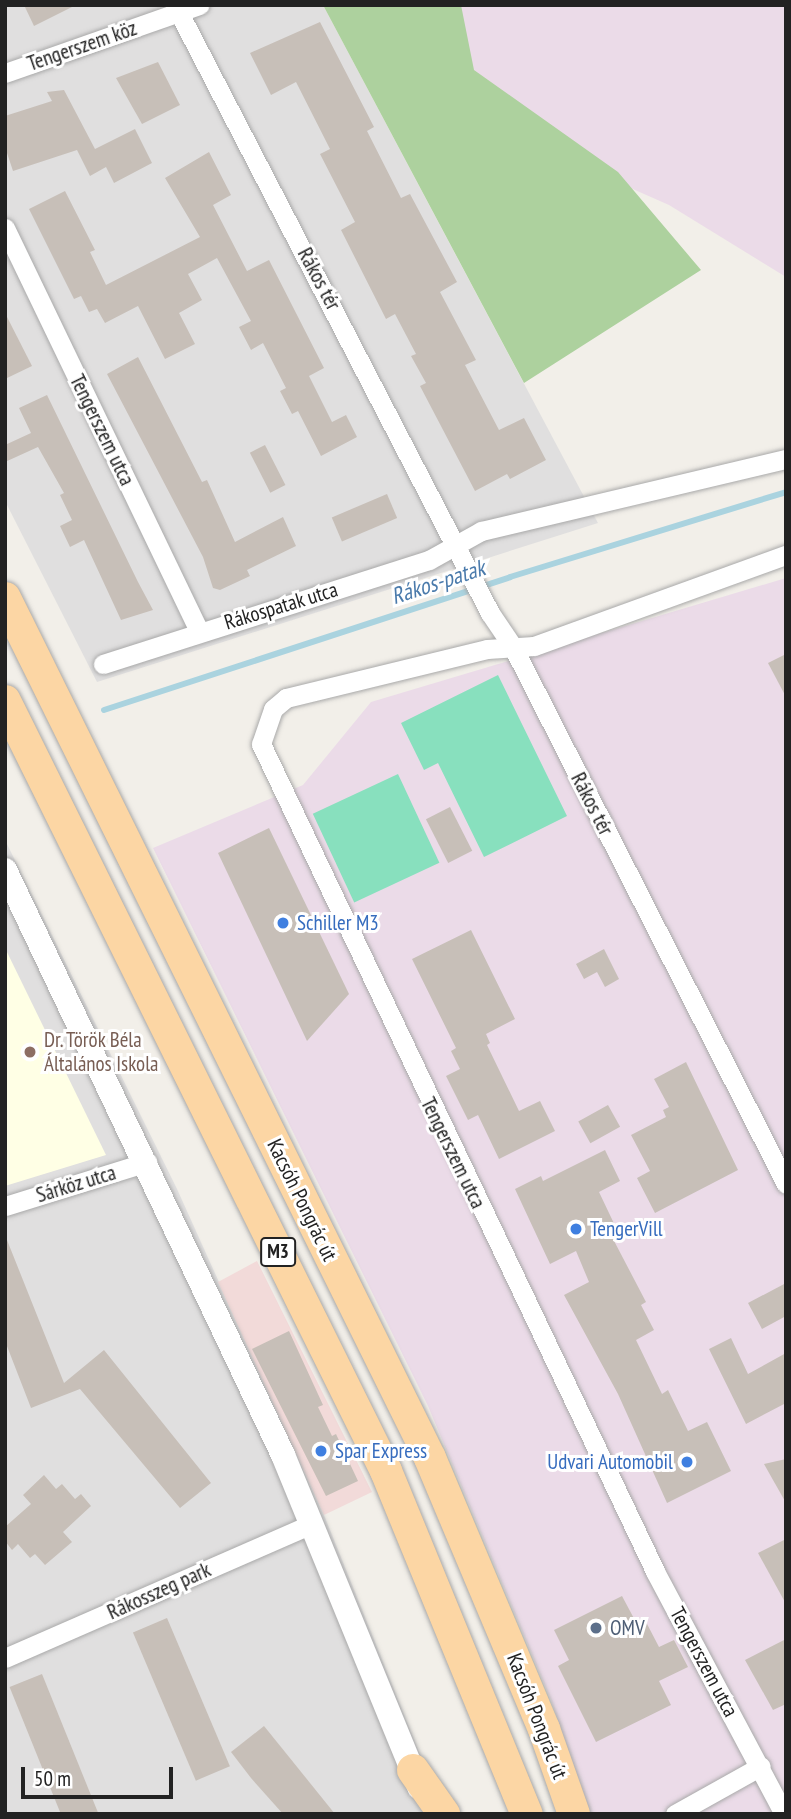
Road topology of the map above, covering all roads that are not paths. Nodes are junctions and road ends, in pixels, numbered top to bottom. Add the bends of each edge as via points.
1 (199, 5) edge
2 (177, 8) edge
3 (5, 73) edge
4 (5, 228) edge
5 (786, 459) edge
6 (458, 547) junction
7 (786, 555) edge
8 (5, 598) edge
9 (199, 632) junction
10 (513, 647) junction
11 (103, 664) dead end
12 (5, 701) edge
13 (5, 870) edge
14 (147, 1162) junction
15 (786, 1184) edge
16 (5, 1206) edge
17 (312, 1524) junction
18 (5, 1658) edge
19 (761, 1766) junction
20 (413, 1770) junction
21 (428, 1814) edge
22 (444, 1814) edge
23 (527, 1814) edge
24 (574, 1814) edge
25 (675, 1814) edge
26 (784, 1814) edge

1 - 2 street, Tengerszem köz
2 - 3 street, Tengerszem köz
2 - 6 street, Rákos tér
4 - 9 street, Tengerszem utca
5 - 6 street via 481,531
6 - 9 street, Rákospatak utca
6 - 10 street, Rákos tér via 490,613
7 - 10 street via 534,646
8 - 24 main road, Kacsóh Pongrác út / M3 via 430,1458 544,1729
9 - 11 street, Rákospatak utca
10 - 15 street, Rákos tér
10 - 19 street, Tengerszem utca via 487,649 286,698 273,709 261,744 655,1571
12 - 23 main road, Kacsóh Pongrác út / M3 via 386,1471
13 - 14 street
14 - 16 street, Sárköz utca
14 - 17 street
17 - 18 street, Rákosszeg park
17 - 20 street
19 - 25 street
19 - 26 street, Tengerszem utca
20 - 21 street
20 - 22 main road

